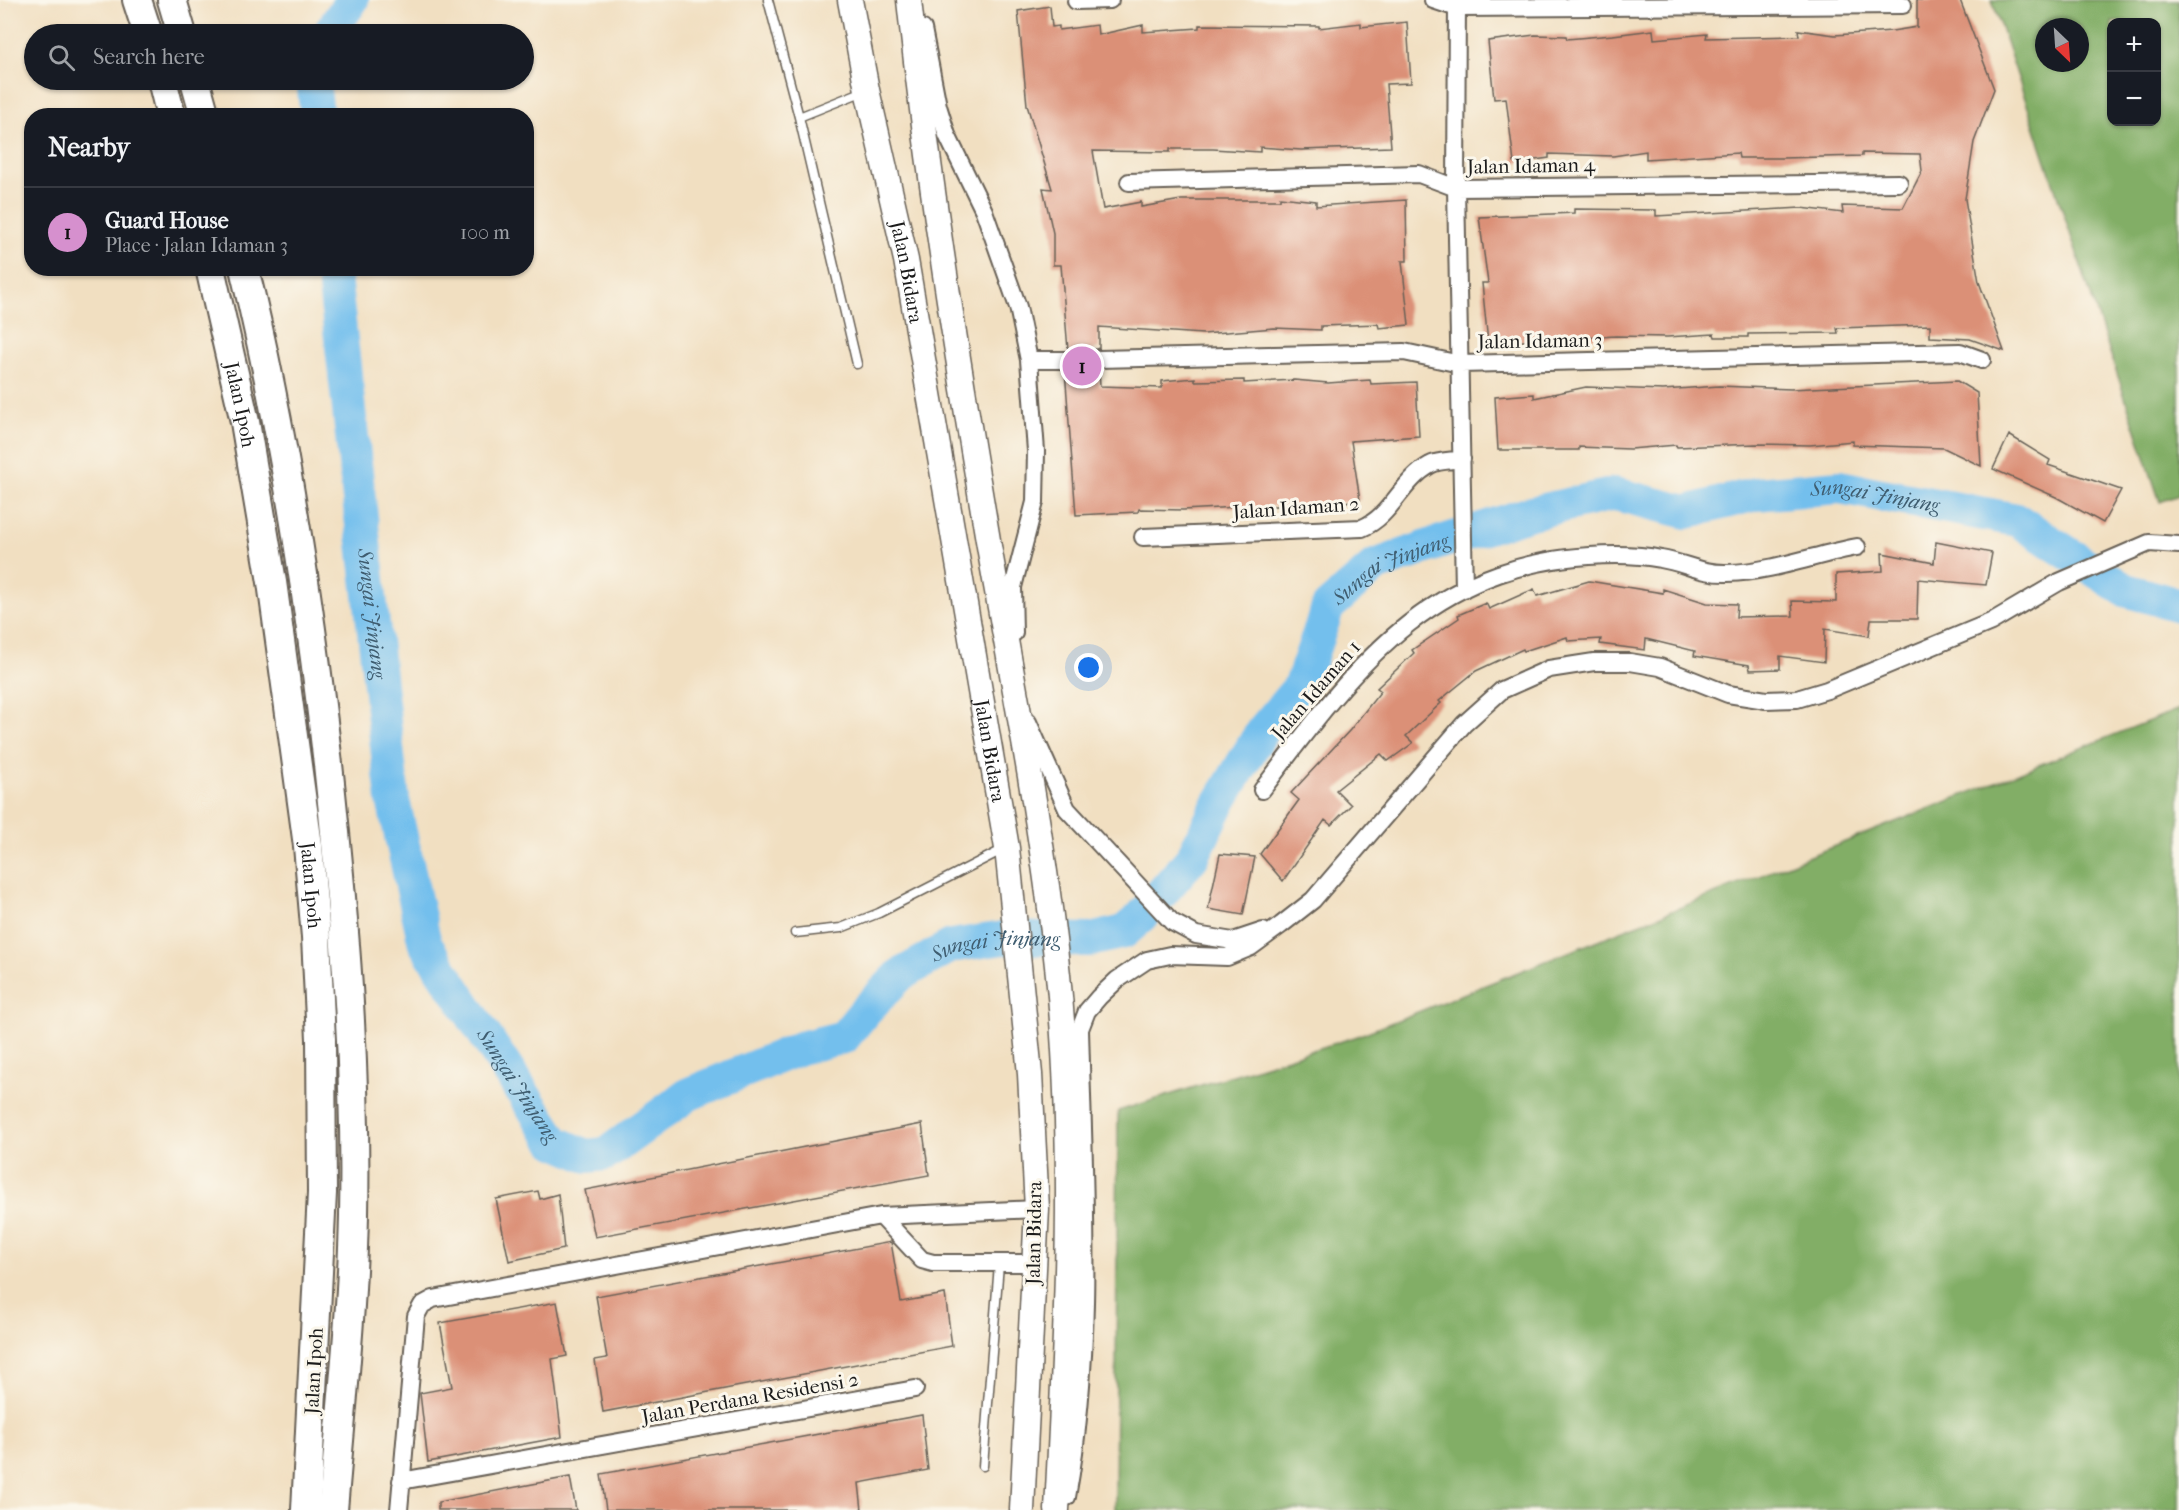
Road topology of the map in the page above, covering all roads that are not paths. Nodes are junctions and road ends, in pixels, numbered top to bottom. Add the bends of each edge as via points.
1 (137, 0) edge
2 (172, 0) edge
3 (768, 0) edge
4 (850, 0) edge
5 (909, 0) edge
6 (917, 0) edge
7 (1110, 0) edge
8 (1433, 0) edge
9 (1076, 1) edge
10 (1457, 4) edge
11 (1903, 5) dead end
12 (145, 24) edge
13 (179, 24) edge
14 (164, 90) edge
15 (198, 90) edge
16 (867, 90) junction
17 (169, 108) edge
18 (203, 108) edge
19 (799, 117) junction
20 (1129, 182) dead end
21 (1899, 183) dead end
22 (1456, 188) junction
23 (212, 276) edge
24 (246, 276) edge
25 (1099, 359) tunnel mouth
26 (1029, 360) junction
27 (1065, 360) tunnel mouth
28 (1982, 360) dead end
29 (857, 364) dead end
30 (1460, 364) junction
31 (1462, 459) junction
32 (1143, 537) dead end
33 (2179, 545) edge
34 (1857, 547) dead end
35 (1464, 589) junction
36 (1019, 704) junction
37 (1262, 790) dead end
38 (1007, 848) junction
39 (1281, 926) junction
40 (795, 933) dead end
41 (1061, 1023) junction
42 (1037, 1209) junction
43 (881, 1216) junction
44 (1032, 1263) junction
45 (999, 1264) junction
46 (915, 1389) dead end
47 (983, 1466) dead end
48 (401, 1481) junction
49 (306, 1510) edge
50 (333, 1510) edge
51 (399, 1510) edge
52 (1022, 1510) edge
53 (1057, 1510) edge
54 (1065, 1510) edge

1 - 12 highway
2 - 13 highway
3 - 19 lane
4 - 16 main road, Jalan Bidara
5 - 36 main road, Jalan Bidara via 942,261
6 - 26 street via 947,135 984,211 1018,307
7 - 9 street
8 - 10 street
10 - 11 street
10 - 22 street
14 - 17 highway
15 - 18 highway
16 - 19 lane
16 - 38 main road, Jalan Bidara via 906,260
19 - 29 lane
20 - 22 street, Jalan Idaman 4 via 1419,174
21 - 22 street, Jalan Idaman 4
22 - 30 street
23 - 49 highway, Jalan Ipoh via 244,422 272,582 308,846 316,937 322,1051 322,1193
24 - 50 highway, Jalan Ipoh via 278,428 316,659 353,1036 352,1258
25 - 30 street, Jalan Idaman 3 via 1404,352
26 - 27 street
26 - 36 street via 1036,471 1035,502 1013,587
28 - 30 street, Jalan Idaman 3 via 1960,352
30 - 31 street
31 - 32 street, Jalan Idaman 2 via 1431,464 1407,484 1377,522 1362,528
31 - 35 street
33 - 39 street via 2149,543 2060,582 1990,622 1797,699 1766,700 1728,694 1660,667 1630,662 1594,662 1549,669 1502,690 1464,724 1313,900
34 - 35 street, Jalan Idaman 1 via 1763,570 1726,573 1692,570 1663,559 1618,555 1564,558 1519,568
35 - 37 street, Jalan Idaman 1 via 1441,600 1392,637 1349,678
36 - 39 street via 1067,809 1172,922 1196,935 1233,941
36 - 41 main road, Jalan Bidara via 1049,902
38 - 40 lane via 879,914 841,928
38 - 42 main road, Jalan Bidara via 1022,978
39 - 54 street via 1251,947 1227,957 1170,955 1147,960 1117,980 1083,1020 1080,1029 1085,1339 1080,1409
41 - 44 main road via 1054,1182 1057,1244 1054,1256 1046,1264
41 - 53 main road, Jalan Bidara via 1069,1289
42 - 43 street
42 - 44 main road, Jalan Bidara
43 - 45 street via 922,1260
43 - 48 street via 432,1299 422,1305 416,1316
44 - 45 street
44 - 52 main road, Jalan Bidara
45 - 47 lane
46 - 48 street, Jalan Perdana Residensi 2
48 - 51 street

